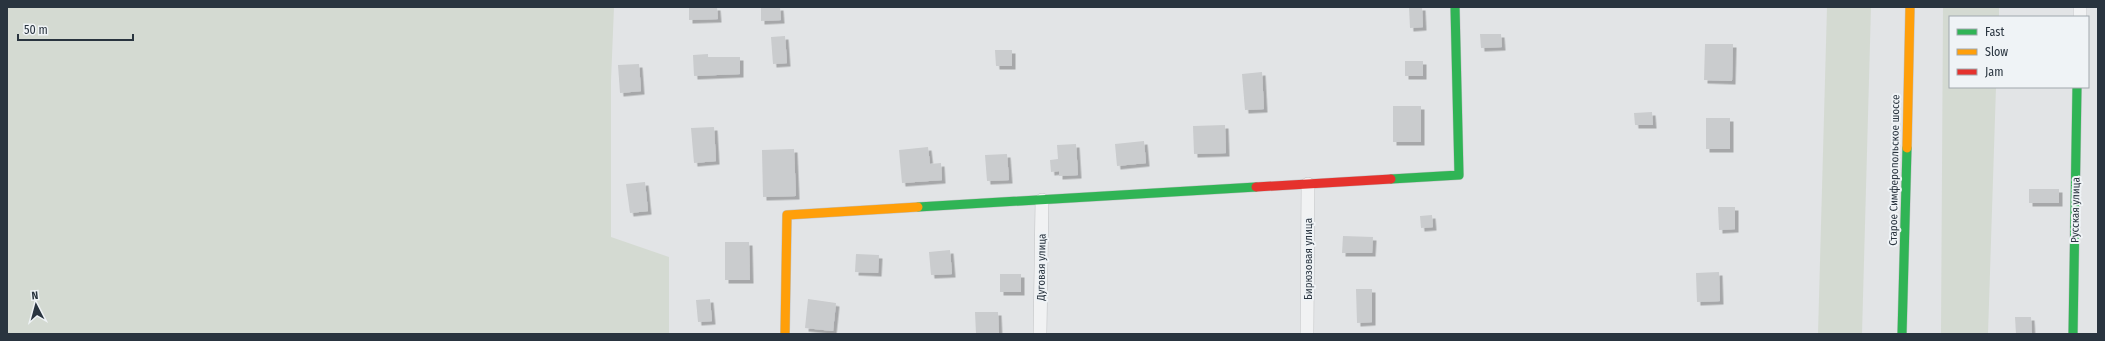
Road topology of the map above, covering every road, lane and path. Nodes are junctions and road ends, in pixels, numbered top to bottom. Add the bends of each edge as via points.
1 (1455, 7) edge
2 (1910, 7) edge
3 (2077, 88) edge
4 (1308, 184) junction
5 (1042, 200) junction
6 (785, 334) edge
7 (1040, 334) edge
8 (1307, 334) edge
9 (1902, 334) edge
10 (2073, 334) edge

1 - 4 street via 1459,175
2 - 9 street, Старое Симферопольское шоссе
3 - 10 street, Русская улица
4 - 5 street
4 - 8 street, Бирюзовая улица
5 - 6 street via 787,215
5 - 7 street, Дуговая улица

